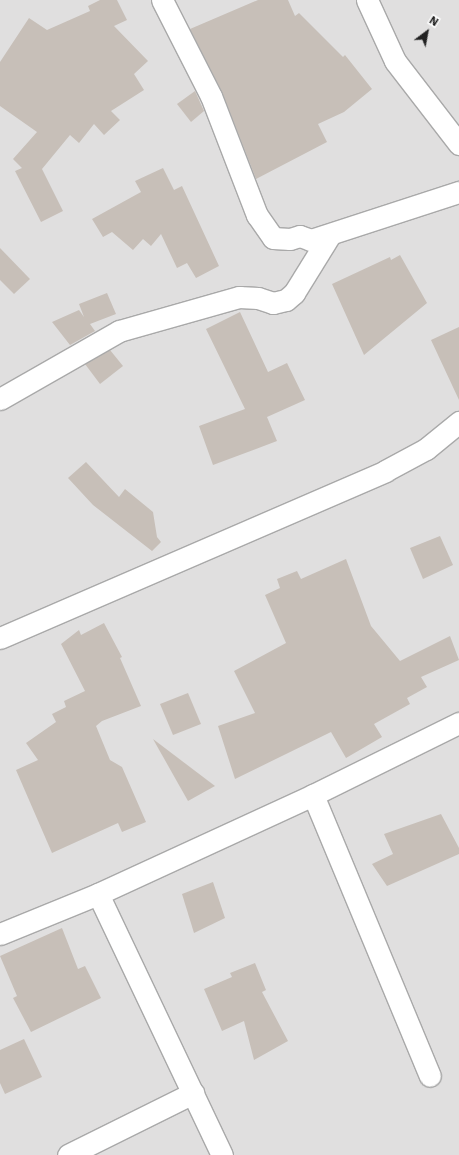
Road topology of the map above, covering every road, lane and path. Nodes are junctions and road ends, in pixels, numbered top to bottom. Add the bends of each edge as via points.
1 (162, 0) edge
2 (366, 0) edge
3 (459, 144) edge
4 (459, 192) edge
5 (330, 235) junction
6 (0, 399) edge
7 (459, 422) edge
8 (0, 638) edge
9 (459, 723) edge
10 (313, 795) junction
11 (98, 894) junction
12 (0, 934) edge
13 (430, 1076) dead end
14 (194, 1092) junction
15 (68, 1155) edge
16 (222, 1155) edge

1 - 5 street via 211,96 257,215 273,238 290,239 300,236 311,240
2 - 3 street via 395,61
4 - 5 street
5 - 6 street via 294,292 286,300 273,303 258,298 239,297 119,331
7 - 8 street via 426,449 386,471
9 - 10 street
10 - 11 street
10 - 13 street
11 - 12 street
11 - 14 street
14 - 15 street
14 - 16 street

